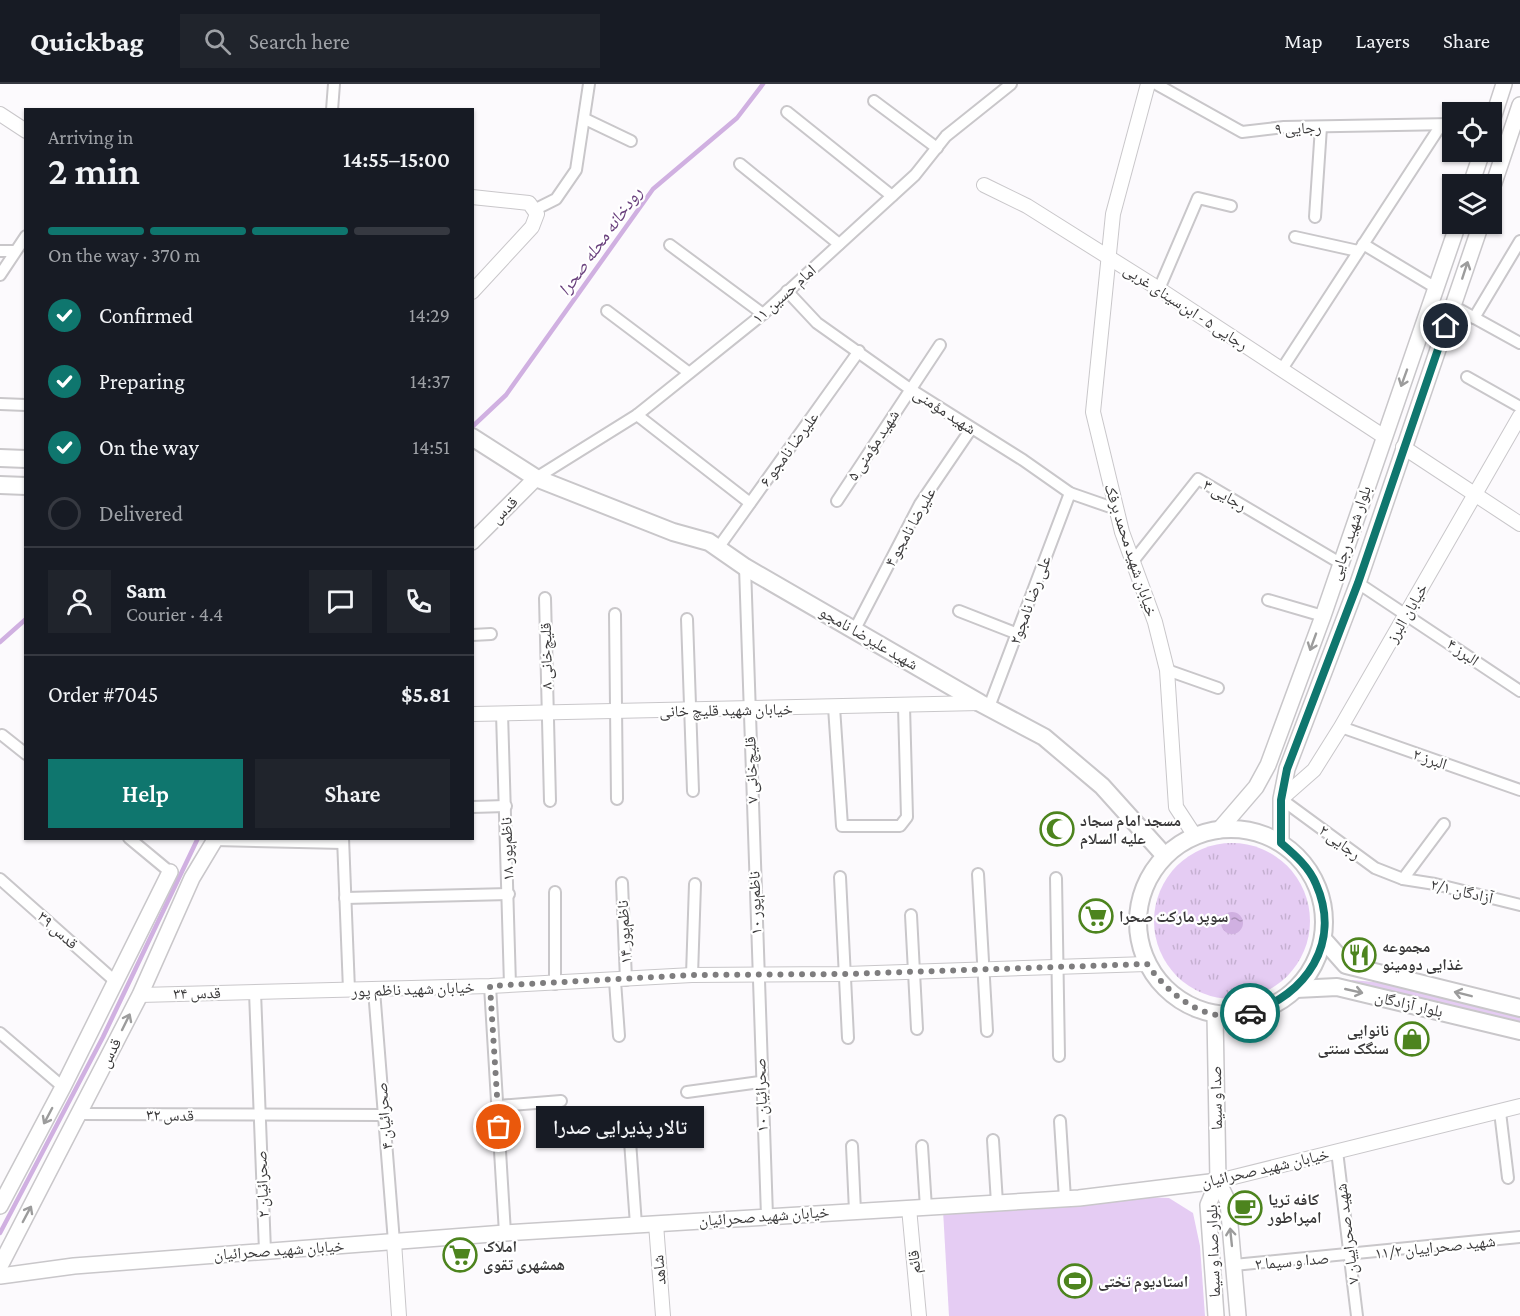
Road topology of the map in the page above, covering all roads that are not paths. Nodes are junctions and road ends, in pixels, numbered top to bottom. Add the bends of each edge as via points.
1 (334, 84) edge
2 (588, 84) edge
3 (1011, 84) edge
4 (1148, 84) edge
5 (1156, 84) edge
6 (1504, 84) edge
7 (874, 101) dead end
8 (1498, 102) edge
9 (1520, 105) edge
10 (332, 108) edge
11 (788, 112) dead end
12 (0, 114) edge
13 (585, 119) junction
14 (1442, 124) edge
15 (1321, 127) junction
16 (24, 130) edge
17 (1442, 130) edge
18 (632, 141) dead end
19 (937, 148) junction
20 (740, 164) dead end
21 (1497, 174) edge
22 (984, 185) dead end
23 (892, 196) junction
24 (474, 197) edge
25 (1231, 206) dead end
26 (534, 210) junction
27 (1315, 217) dead end
28 (1455, 234) edge
29 (1477, 234) edge
30 (1295, 237) dead end
31 (24, 239) edge
32 (1520, 242) edge
33 (839, 244) junction
34 (670, 245) dead end
35 (1361, 248) junction
36 (0, 251) edge
37 (15, 251) junction
38 (1111, 258) junction
39 (0, 275) edge
40 (1436, 288) junction
41 (1159, 289) junction
42 (474, 290) edge
43 (788, 291) junction
44 (1453, 306) junction
45 (607, 311) dead end
46 (763, 314) junction
47 (1474, 318) junction
48 (1520, 343) edge
49 (940, 345) dead end
50 (859, 351) junction
51 (1282, 369) junction
52 (688, 372) junction
53 (1467, 377) dead end
54 (910, 389) junction
55 (0, 404) edge
56 (24, 405) edge
57 (1520, 407) edge
58 (637, 416) junction
59 (1520, 416) edge
60 (971, 429) junction
61 (1383, 436) junction
62 (1515, 437) edge
63 (474, 438) edge
64 (1403, 447) junction
65 (0, 458) edge
66 (24, 459) edge
67 (536, 478) junction
68 (0, 485) edge
69 (24, 486) edge
70 (1070, 493) junction
71 (1475, 495) junction
72 (837, 501) dead end
73 (750, 503) junction
74 (1116, 509) junction
75 (1520, 524) edge
76 (474, 540) edge
77 (718, 548) junction
78 (1134, 560) junction
79 (1340, 563) junction
80 (745, 567) junction
81 (1358, 583) junction
82 (545, 598) dead end
83 (1268, 600) dead end
84 (959, 611) dead end
85 (1407, 613) junction
86 (615, 614) dead end
87 (1323, 616) junction
88 (687, 620) dead end
89 (855, 629) junction
90 (491, 634) dead end
91 (1018, 634) junction
92 (474, 635) edge
93 (1167, 670) junction
94 (1218, 688) dead end
95 (1520, 692) edge
96 (984, 705) junction
97 (904, 706) junction
98 (834, 707) junction
99 (748, 709) junction
100 (690, 711) junction
101 (616, 712) junction
102 (474, 714) edge
103 (502, 714) junction
104 (548, 714) junction
105 (1341, 728) junction
106 (2, 735) dead end
107 (24, 752) edge
108 (1520, 790) edge
109 (693, 791) dead end
110 (617, 799) dead end
111 (1281, 800) junction
112 (550, 801) dead end
113 (506, 806) junction
114 (474, 807) edge
115 (1444, 824) dead end
116 (1219, 830) junction
117 (753, 832) joint
118 (1195, 836) junction
119 (131, 840) edge
120 (214, 840) edge
121 (279, 840) edge
122 (343, 841) edge
123 (1281, 843) junction
124 (1164, 856) junction
125 (170, 872) joint
126 (978, 874) dead end
127 (840, 878) dead end
128 (1056, 878) dead end
129 (0, 879) edge
130 (1403, 879) junction
131 (622, 883) dead end
132 (695, 884) dead end
133 (555, 892) dead end
134 (509, 894) junction
135 (345, 898) junction
136 (1520, 905) edge
137 (911, 915) dead end
138 (140, 932) junction
139 (1323, 939) junction
140 (164, 942) junction
141 (1147, 964) junction
142 (1058, 967) junction
143 (984, 969) junction
144 (912, 972) junction
145 (845, 974) junction
146 (692, 975) junction
147 (758, 975) junction
148 (621, 981) junction
149 (116, 982) junction
150 (555, 984) junction
151 (490, 986) junction
152 (510, 986) junction
153 (1296, 989) junction
154 (349, 990) junction
155 (374, 990) junction
156 (255, 992) junction
157 (140, 995) junction
158 (1520, 1008) edge
159 (1215, 1014) junction
160 (917, 1029) dead end
161 (987, 1031) dead end
162 (1520, 1031) edge
163 (0, 1033) edge
164 (619, 1036) dead end
165 (848, 1038) dead end
166 (1059, 1056) dead end
167 (760, 1082) junction
168 (63, 1087) junction
169 (687, 1092) dead end
170 (561, 1101) dead end
171 (498, 1106) junction
172 (1520, 1106) edge
173 (1500, 1112) junction
174 (80, 1113) junction
175 (384, 1115) junction
176 (259, 1116) junction
177 (1060, 1121) dead end
178 (630, 1140) dead end
179 (993, 1140) dead end
180 (852, 1146) dead end
181 (922, 1146) dead end
182 (1338, 1152) junction
183 (1508, 1179) dead end
184 (1218, 1181) junction
185 (2, 1198) edge
186 (1065, 1199) junction
187 (997, 1203) junction
188 (909, 1208) junction
189 (926, 1208) junction
190 (855, 1211) junction
191 (767, 1216) junction
192 (656, 1224) junction
193 (636, 1225) junction
194 (505, 1233) junction
195 (1520, 1238) edge
196 (394, 1242) junction
197 (265, 1251) junction
198 (1350, 1256) junction
199 (1234, 1265) junction
200 (0, 1266) edge
201 (0, 1276) edge
202 (399, 1316) edge
203 (663, 1316) edge
204 (919, 1316) edge
205 (1216, 1316) edge
206 (1238, 1316) edge
207 (1357, 1316) edge

1 - 10 street
2 - 13 street
3 - 19 street, امام حسین ۱۱ via 946,136
4 - 38 street, خیابان شهید محمد برفک via 1113,214
5 - 15 street, رجایی ۹ via 1242,132
6 - 8 main road
7 - 19 street
9 - 21 main road
11 - 23 street
12 - 16 street
13 - 18 street
13 - 26 street via 576,170 556,199
14 - 15 street, رجایی ۹
15 - 27 street
17 - 35 street
19 - 23 street, امام حسین ۱۱
20 - 33 street
22 - 38 street, رجایی ۵ - ابن‌سینای غربی via 1027,206
23 - 33 street, امام حسین ۱۱
24 - 26 street via 529,202
25 - 41 street via 1198,198
26 - 42 street via 537,214 532,227
28 - 40 main road, بلوار شهید رجایی
44 -> 29 main road, بلوار شهید رجایی
30 - 35 street
31 - 37 street
32 - 47 street
33 - 43 street, امام حسین ۱۱
34 - 46 street
35 - 40 street
35 - 51 street
36 - 37 street
37 - 39 street
38 - 41 street, رجایی ۵ - ابن‌سینای غربی
38 - 74 street, خیابان شهید محمد برفک via 1093,412
40 -> 61 main road, بلوار شهید رجایی
41 - 51 street, رجایی ۵ - ابن‌سینای غربی
43 - 46 street, امام حسین ۱۱
43 - 50 street, شهید مؤمنی via 817,323
44 - 47 street
44 - 64 main road, بلوار شهید رجایی
45 - 52 street
46 - 52 street, امام حسین ۱۱
47 - 48 street
49 - 54 street, شهید مؤمنی ۵
50 - 54 street, شهید مؤمنی
50 - 73 street, علیرضا نامجو ۶
51 - 61 street, رجایی ۵ - ابن‌سینای غربی
52 - 58 street, امام حسین ۱۱
53 - 57 street
54 - 60 street, شهید مؤمنی
54 - 72 street, شهید مؤمنی ۵
55 - 56 street
58 - 67 street, امام حسین ۱۱
58 - 73 street
59 - 62 street, خیابان البرز
60 - 70 street, شهید مؤمنی
60 - 89 street, علیرضا نامجو ۴ via 920,504
61 - 64 main road
61 - 79 main road, بلوار شهید رجایی
62 - 71 street, خیابان البرز
63 - 67 main road, شهید علیرضا نامجو
64 - 71 street
64 - 81 main road, بلوار شهید رجایی
65 - 66 main road
67 - 76 main road, قدس
67 - 77 main road, شهید علیرضا نامجو
68 - 69 main road
70 - 74 street, شهید مؤمنی
70 - 91 street, علی رضا نامجو۲
71 - 75 street
71 - 85 street, خیابان البرز
73 - 77 street, علیرضا نامجو ۶
74 - 78 street, خیابان شهید محمد برفک
77 - 80 main road, شهید علیرضا نامجو
78 - 79 street, رجایی ۳ via 1198,479
78 - 93 street, خیابان شهید محمد برفک
79 - 87 main road, بلوار شهید رجایی
80 - 89 main road, شهید علیرضا نامجو
80 - 99 street, قلیچ‌خانی ۷
81 - 85 street, البرز ۴
81 - 111 main road, بلوار شهید رجایی via 1287,769
82 - 104 street, قلیچ‌خانی ۸
83 - 87 street
84 - 91 street
85 - 95 street, البرز ۴
85 - 105 street, خیابان البرز
86 - 101 street
87 -> 116 main road, بلوار شهید رجایی via 1268,765 1256,787
88 - 100 street
89 - 96 main road, شهید علیرضا نامجو
90 - 92 street
91 - 96 street, علی رضا نامجو۲
93 - 94 street
93 - 118 street, خیابان شهید محمد برفک via 1176,807
96 - 97 street, خیابان شهید قلیچ خانی
96 - 124 main road, شهید علیرضا نامجو via 1044,737 1102,786
97 - 98 street, خیابان شهید قلیچ خانی
97 - 98 street via 907,817 900,826 842,826
98 - 99 street, خیابان شهید قلیچ خانی
99 - 100 street, خیابان شهید قلیچ خانی
99 - 117 street, قلیچ‌خانی ۷
100 - 101 street, خیابان شهید قلیچ خانی
100 - 109 street
101 - 104 street, خیابان شهید قلیچ خانی
101 - 110 street
102 - 103 street, خیابان شهید قلیچ خانی
103 - 104 street, خیابان شهید قلیچ خانی
103 - 113 street, ناظم‌پور ۱۸
104 - 112 street, قلیچ‌خانی ۸
105 - 108 street, البرز ۲
105 - 111 street, خیابان البرز via 1314,770
106 - 107 street
111 - 123 main road, بلوار شهید رجایی
111 - 130 street, رجایی ۲ via 1375,868
113 - 114 street
113 - 134 street, ناظم‌پور ۱۸
115 - 130 street
116 - 118 main road
116 - 123 main road via 1239,829
117 - 147 street, ناظم‌پور ۱۰
118 - 124 main road
119 - 125 street
120 - 140 main road, قدس via 192,878
121 - 122 street
122 - 135 street
123 - 139 main road via 1302,861 1316,884 1324,911
124 - 141 main road via 1147,880 1138,907 1138,936
125 - 138 main road, قدس
126 - 143 street
127 - 145 street
128 - 142 street
129 - 149 street, قدس ۳۹
130 - 136 street, آزادگان ۲/۱
131 - 148 street, ناظم‌پور ۱۴
132 - 146 street
133 - 150 street
134 - 135 street
134 - 152 street, ناظم‌پور ۱۸
135 - 154 street
137 - 144 street
138 - 140 main road
138 - 149 main road, قدس
139 - 153 main road via 1314,966
158 -> 139 main road, بلوار آزادگان via 1346,965
140 - 157 main road, قدس
141 - 142 street, خیابان شهید ناظم پور
141 - 159 main road via 1164,988 1188,1005
142 - 143 street, خیابان شهید ناظم پور
142 - 166 street
143 - 144 street, خیابان شهید ناظم پور
143 - 161 street
144 - 145 street, خیابان شهید ناظم پور
144 - 160 street
145 - 147 street, خیابان شهید ناظم پور
145 - 165 street
146 - 147 street, خیابان شهید ناظم پور
146 - 148 street, خیابان شهید ناظم پور
147 - 167 street, صحرائیان ۱۰
148 - 150 street, خیابان شهید ناظم پور
148 - 164 street, ناظم‌پور ۱۴
149 - 168 main road, قدس
150 - 152 street, خیابان شهید ناظم پور
151 - 152 street, خیابان شهید ناظم پور
151 - 155 street, خیابان شهید ناظم پور
151 - 171 street
153 - 159 main road via 1263,1009 1245,1014
153 -> 162 main road, بلوار آزادگان via 1337,987
154 - 155 street, خیابان شهید ناظم پور
154 - 156 street, خیابان شهید ناظم پور
155 - 175 street, صحرائیان ۴
156 - 157 street, قدس ۳۴
156 - 176 street, صحرائیان ۲
174 -> 157 main road, قدس
159 - 184 main road, صدا و سیما
163 - 168 street
167 - 169 street
167 - 191 street, صحرائیان ۱۰
168 -> 185 main road, قدس
170 - 171 street
171 - 194 street
172 - 173 street, خیابان شهید صحرائیان
173 - 182 street, خیابان شهید صحرائیان
173 - 183 street
174 - 176 street, قدس ۳۲
200 -> 174 main road, قدس
175 - 176 street, قدس ۳۲
175 - 196 street, صحرائیان ۴
176 - 197 street, صحرائیان ۲
177 - 186 street
178 - 193 street
179 - 187 street
180 - 190 street
181 - 189 street
182 - 184 street, خیابان شهید صحرائیان
182 - 198 street, شهید صحراییان ۷
184 - 186 main road, خیابان شهید صحرائیان
199 -> 184 main road, بلوار صدا و سیما via 1228,1203
184 - 205 main road, بلوار صدا و سیما via 1208,1204
186 - 187 main road, خیابان شهید صحرائیان
187 - 189 main road, خیابان شهید صحرائیان
188 - 189 main road, خیابان شهید صحرائیان
188 - 190 main road, خیابان شهید صحرائیان
188 - 204 street, قائم
190 - 191 main road, خیابان شهید صحرائیان
191 - 192 main road, خیابان شهید صحرائیان
192 - 193 main road, خیابان شهید صحرائیان
192 - 203 street, شاهد
193 - 194 main road, خیابان شهید صحرائیان
194 - 196 main road, خیابان شهید صحرائیان
195 - 198 street, شهید صحراییان ۱۱/۲
196 - 197 main road, خیابان شهید صحرائیان
196 - 202 street
197 - 201 main road, خیابان شهید صحرائیان via 74,1266
198 - 199 street, صدا و سیما ۲
198 - 207 street, شهید صحراییان ۷
199 - 206 main road, بلوار صدا و سیما

